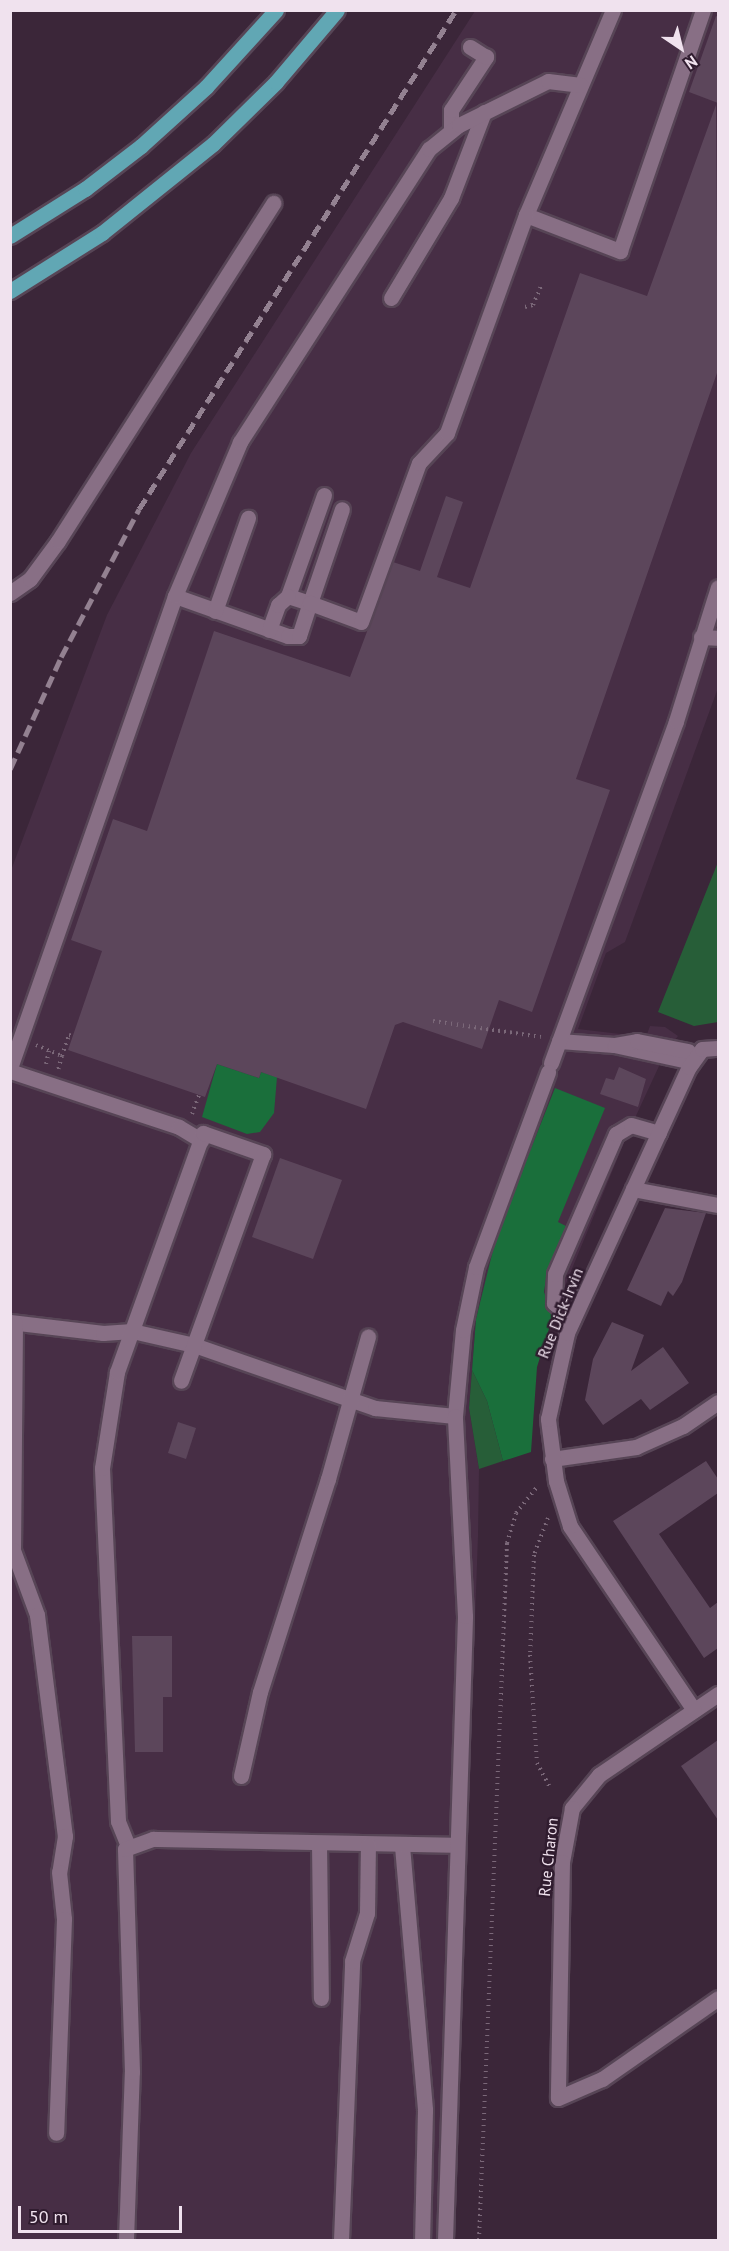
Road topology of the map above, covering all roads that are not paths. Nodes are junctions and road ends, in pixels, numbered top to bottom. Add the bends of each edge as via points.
1 (276, 10) edge
2 (337, 10) edge
3 (613, 10) edge
4 (704, 10) edge
5 (470, 46) dead end
6 (580, 85) junction
7 (484, 112) junction
8 (451, 130) junction
9 (273, 203) dead end
10 (526, 215) junction
11 (10, 236) edge
12 (10, 291) edge
13 (391, 298) dead end
14 (324, 495) dead end
15 (342, 509) dead end
16 (248, 518) dead end
17 (718, 587) edge
18 (10, 594) edge
19 (175, 596) junction
20 (288, 596) junction
21 (310, 603) junction
22 (215, 611) junction
23 (269, 630) junction
24 (701, 637) junction
25 (718, 638) edge
26 (560, 1041) junction
27 (718, 1048) edge
28 (694, 1058) junction
29 (10, 1069) edge
30 (659, 1133) junction
31 (201, 1140) junction
32 (633, 1189) junction
33 (718, 1204) edge
34 (573, 1319) junction
35 (13, 1323) edge
36 (132, 1331) junction
37 (368, 1337) dead end
38 (194, 1345) junction
39 (182, 1381) dead end
40 (352, 1400) junction
41 (718, 1402) edge
42 (455, 1416) junction
43 (552, 1459) junction
44 (718, 1694) edge
45 (694, 1710) junction
46 (241, 1776) dead end
47 (320, 1843) junction
48 (368, 1845) junction
49 (457, 1845) junction
50 (128, 1846) junction
51 (402, 1846) junction
52 (321, 1998) dead end
53 (718, 1998) edge
54 (56, 2133) dead end
55 (126, 2241) edge
56 (341, 2241) edge
57 (422, 2241) edge
58 (445, 2241) edge

1 - 11 main road via 213,80 141,146 85,189
2 - 12 main road via 276,82 213,144 111,227
3 - 6 street
4 - 10 street via 620,251
5 - 8 street via 486,57 451,110
6 - 7 street via 554,79
6 - 10 street
7 - 8 street
7 - 13 street via 451,198
8 - 19 street via 421,160 240,442
9 - 18 street via 58,541 30,579
10 - 21 street via 447,433 419,464 361,622
14 - 20 street
15 - 21 street
16 - 22 street
17 - 24 street
19 - 22 street
19 - 29 street
20 - 21 street
20 - 23 street via 278,605
21 - 23 street via 299,636
22 - 23 street
24 - 25 street
24 - 26 street via 676,721
26 - 28 street via 614,1045 652,1042
26 - 42 street via 476,1267 462,1338
27 - 28 street
28 - 30 street, Rue Dick-Irvin
29 - 31 street via 179,1127
30 - 32 street, Rue Dick-Irvin
30 - 34 street via 631,1125 616,1134 555,1274 554,1303
31 - 36 street
31 - 38 street via 203,1133 263,1154
32 - 33 street
32 - 34 street, Rue Dick-Irvin
34 - 43 street, Rue Dick-Irvin via 550,1401
35 - 36 street
35 - 54 street via 13,1550 37,1615 65,1836 59,1872 64,1919
36 - 38 street
36 - 50 street via 110,1409 100,1510 118,1821
37 - 40 street
38 - 39 street
38 - 40 street
40 - 42 street via 398,1412
40 - 46 street via 260,1692
41 - 43 street via 683,1426 636,1447
42 - 49 street via 465,1616
43 - 45 street, Rue Dick-Irvin via 560,1498 579,1541
44 - 45 street, Rue Charon
45 - 53 street, Rue Charon via 598,1775 572,1808 562,1862 558,2098 602,2079
47 - 48 street
47 - 50 street via 163,1839
47 - 52 street
48 - 51 street
48 - 56 street via 367,1913 352,1961
49 - 51 street
49 - 58 street
50 - 55 street via 122,1864 132,2072
51 - 57 street via 425,2109

